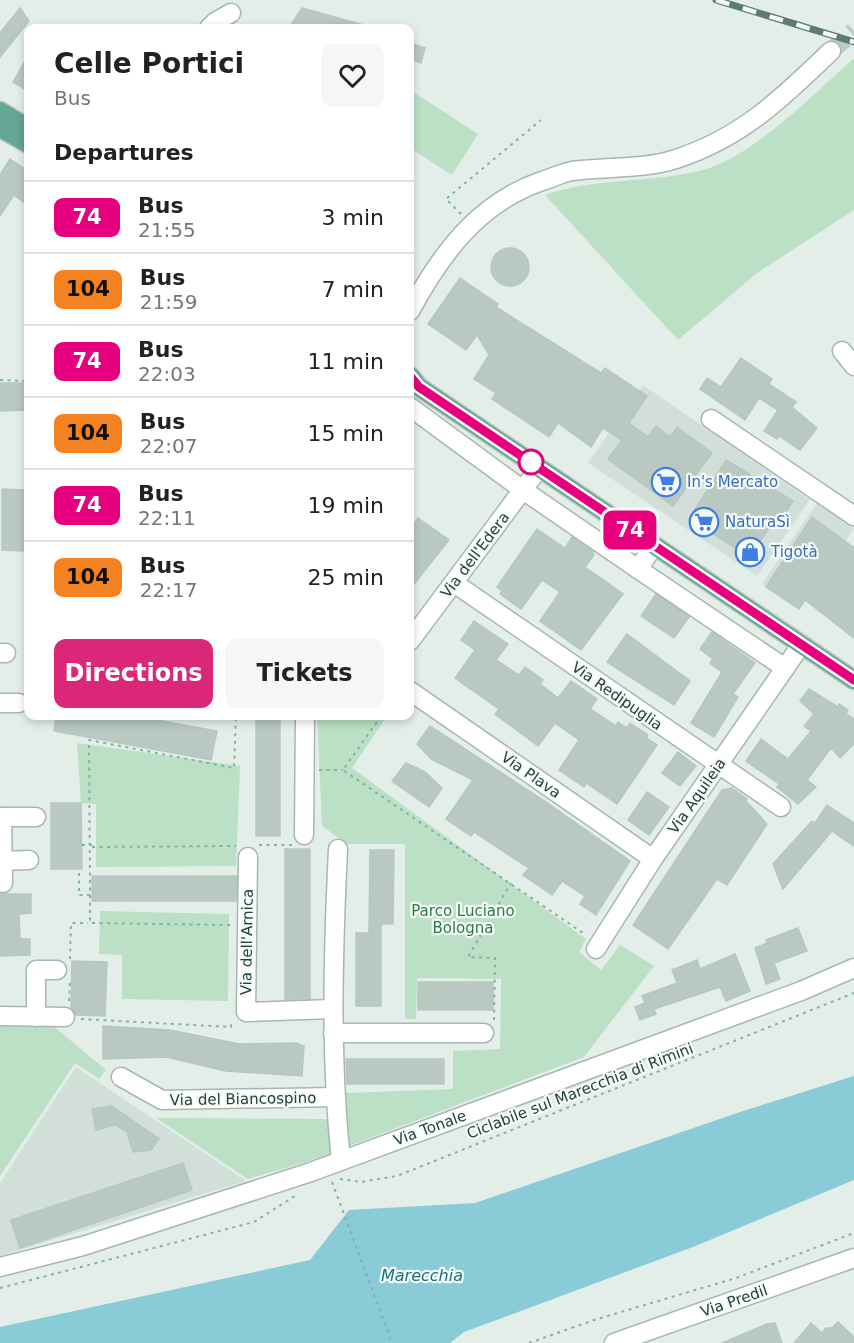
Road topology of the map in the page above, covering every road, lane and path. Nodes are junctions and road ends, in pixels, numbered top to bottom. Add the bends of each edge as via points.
1 (231, 14) dead end
2 (213, 24) edge
3 (831, 51) tunnel mouth
4 (541, 120) dead end
5 (0, 125) edge
6 (24, 128) edge
7 (24, 141) edge
8 (469, 224) junction
9 (431, 277) junction
10 (414, 292) edge
11 (414, 305) edge
12 (842, 351) dead end
13 (854, 366) edge
14 (0, 380) edge
15 (24, 381) edge
16 (414, 383) edge
17 (414, 410) edge
18 (711, 419) dead end
19 (539, 468) junction
20 (523, 490) junction
21 (854, 516) edge
22 (654, 546) junction
23 (638, 569) junction
24 (454, 583) junction
25 (720, 591) junction
26 (705, 615) junction
27 (414, 637) edge
28 (801, 645) junction
29 (785, 668) junction
30 (852, 676) edge
31 (414, 694) edge
32 (0, 703) edge
33 (19, 703) dead end
34 (236, 720) edge
35 (305, 720) edge
36 (378, 720) edge
37 (717, 765) junction
38 (343, 770) junction
39 (304, 771) junction
40 (782, 807) dead end
41 (1, 817) edge
42 (36, 817) dead end
43 (304, 835) joint
44 (82, 845) dead end
45 (92, 846) junction
46 (248, 849) junction
47 (338, 849) dead end
48 (653, 859) junction
49 (29, 860) dead end
50 (1, 861) edge
51 (79, 873) dead end
52 (3, 883) dead end
53 (511, 883) junction
54 (90, 895) junction
55 (90, 923) junction
56 (247, 925) junction
57 (598, 946) joint
58 (854, 968) edge
59 (65, 971) junction
60 (854, 993) edge
61 (333, 1009) junction
62 (72, 1015) junction
63 (0, 1016) edge
64 (36, 1017) junction
65 (231, 1018) dead end
66 (333, 1033) junction
67 (484, 1033) joint
68 (121, 1077) dead end
69 (334, 1097) junction
70 (341, 1160) junction
71 (282, 1202) dead end
72 (854, 1233) edge
73 (854, 1258) edge
74 (0, 1267) edge
75 (0, 1288) edge
76 (392, 1343) edge
77 (529, 1343) edge
78 (614, 1343) edge

1 - 2 street
3 - 8 street via 770,110 702,150 645,166 570,171 527,186 492,205
4 - 8 path via 447,199
5 - 6 main road
5 - 7 main road
8 - 9 street
9 - 10 street
9 - 11 street
12 - 13 street
14 - 15 path
16 - 19 main road
17 - 20 street
18 - 21 street
19 - 20 street, Via dell'Edera
19 - 22 main road
20 - 23 street
20 - 24 street, Via dell'Edera
22 - 23 street
22 - 25 main road
23 - 26 street
24 - 27 street, Via dell'Edera
24 - 37 street, Via Redipuglia
25 - 26 street
25 - 28 main road
26 - 29 street
28 - 29 street, Via Aquileia
28 - 30 main road
29 - 37 street, Via Aquileia
31 - 48 street, Via Plava
32 - 33 street
34 - 45 path via 234,768 89,740
35 - 39 street
36 - 38 path
37 - 40 street, Via Redipuglia
37 - 48 street, Via Aquileia
38 - 39 path
38 - 53 path
39 - 43 street
41 - 42 street
41 - 50 street
43 - 46 path via 312,839 302,845
44 - 45 path
45 - 46 path
45 - 54 path
46 - 56 street, Via dell'Arnica
47 - 61 street, Via del Biancospino
48 - 57 street, Via Aquileia
49 - 50 street
50 - 52 street
51 - 54 path via 79,895
53 - 57 path
53 - 67 path via 468,957 495,958 494,1034
54 - 55 path
55 - 56 path
55 - 59 path via 71,922
56 - 61 street, Via dell'Arnica via 246,1012
58 - 70 street, Via Tonale via 668,1041
59 - 62 path
59 - 64 street via 36,970
60 - 76 path, Ciclabile sul Marecchia di Rimini via 397,1176 332,1182
61 - 66 street, Via del Biancospino
62 - 64 street
62 - 65 path via 231,1027
63 - 64 street
66 - 67 street
66 - 69 street, Via del Biancospino
68 - 69 street, Via del Biancospino via 162,1100
69 - 70 street, Via del Biancospino
70 - 74 street, Via Tonale via 83,1246
71 - 75 path via 254,1222
72 - 77 path via 736,1278
73 - 78 street, Via Predil

